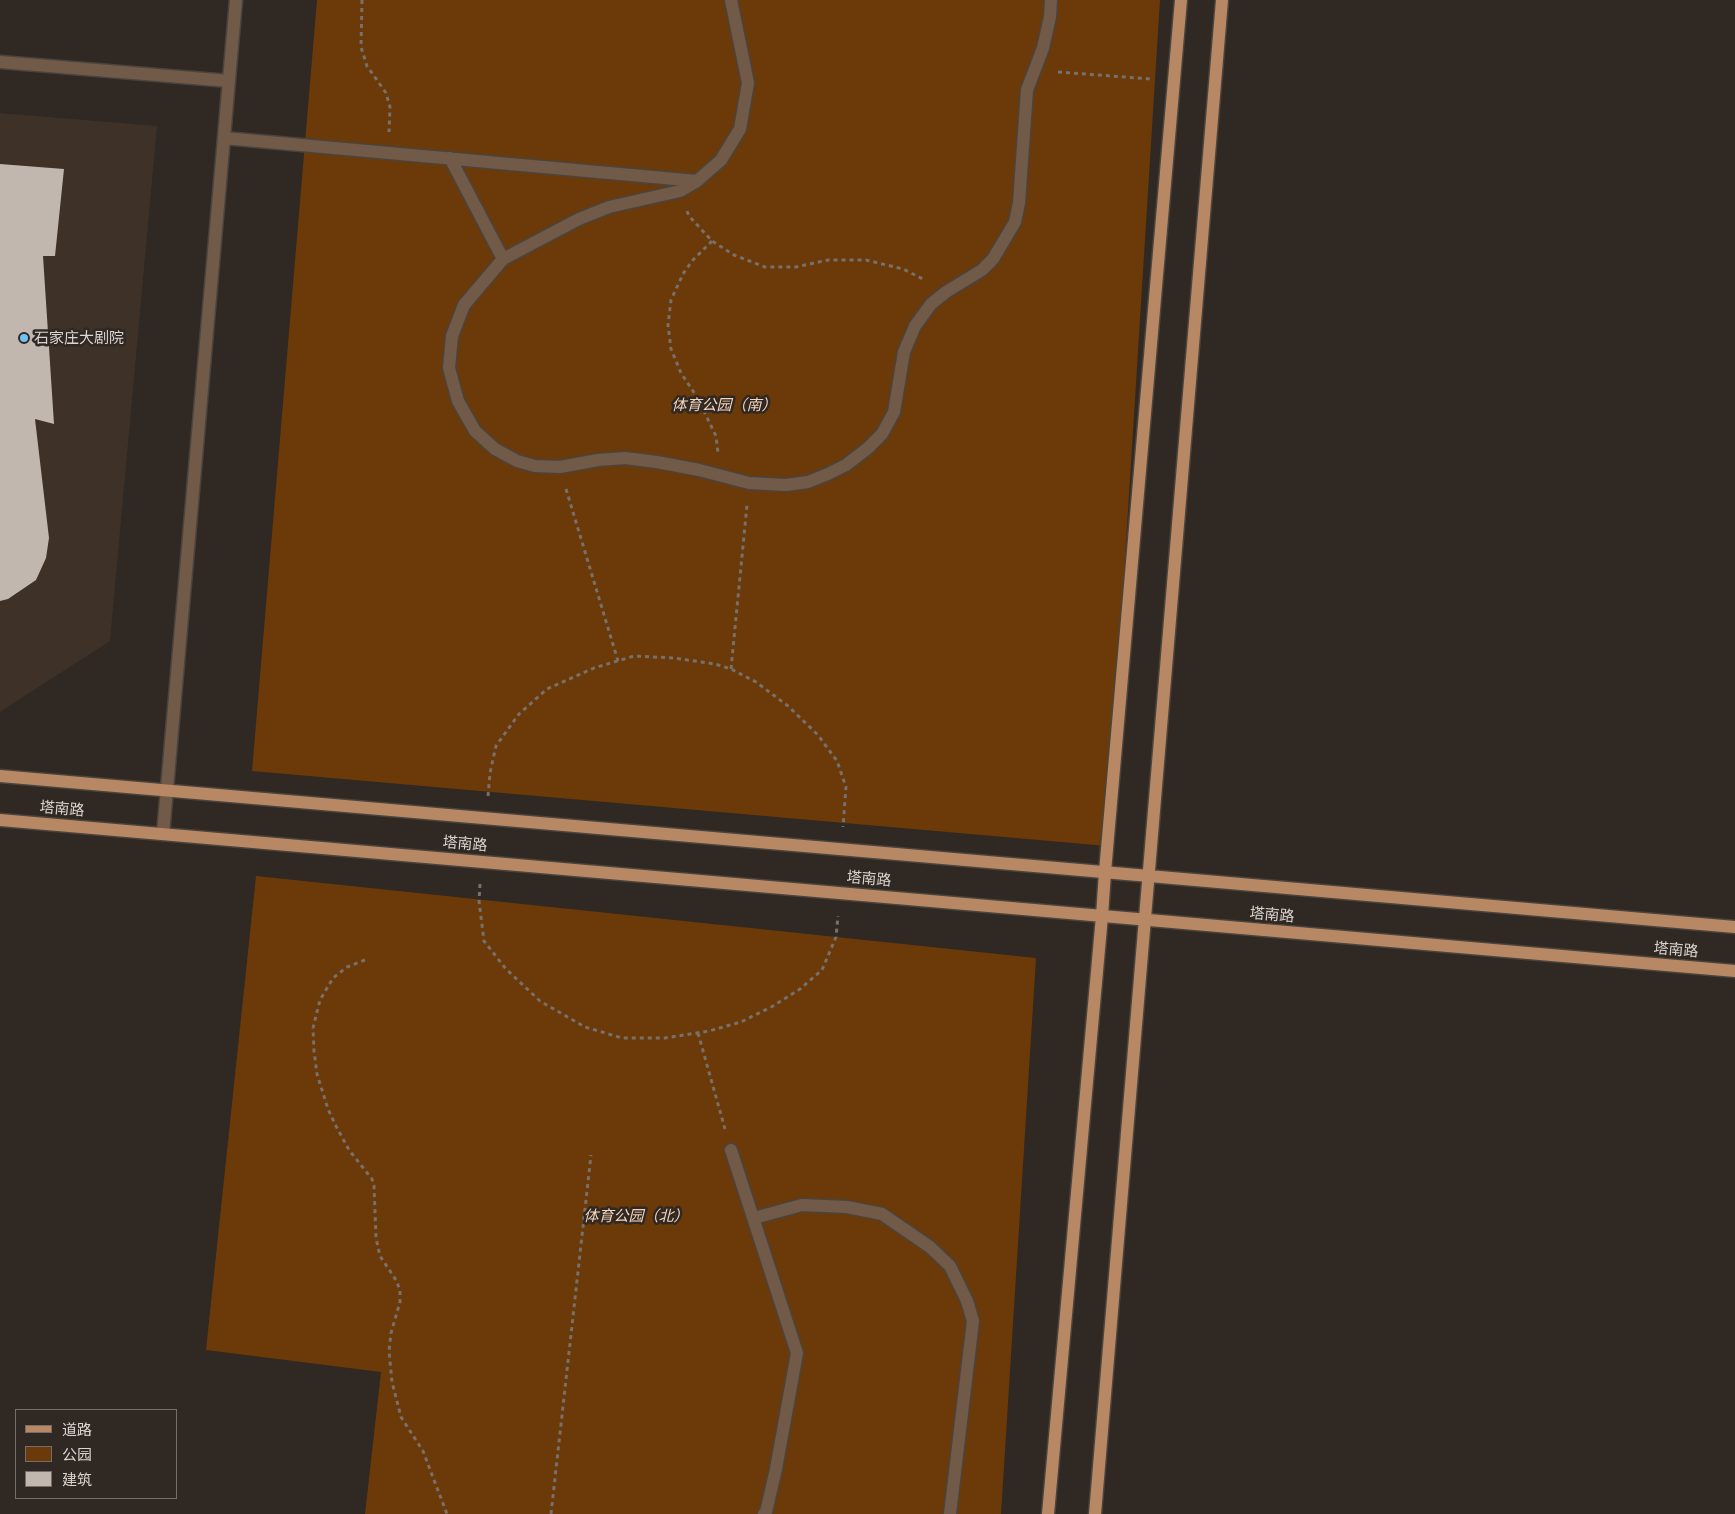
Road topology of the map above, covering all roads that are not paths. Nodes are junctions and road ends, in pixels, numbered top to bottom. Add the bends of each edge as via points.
1 (236, 0) edge
2 (731, 0) edge
3 (1051, 0) edge
4 (1181, 0) edge
5 (1222, 0) edge
6 (0, 62) edge
7 (229, 81) junction
8 (224, 138) junction
9 (450, 158) junction
10 (697, 181) junction
11 (503, 259) junction
12 (0, 776) edge
13 (167, 791) junction
14 (0, 820) edge
15 (163, 834) junction
16 (1105, 872) junction
17 (1147, 876) junction
18 (1102, 916) junction
19 (1144, 920) junction
20 (1735, 927) edge
21 (1735, 971) edge
22 (731, 1150) road end
23 (754, 1218) junction
24 (764, 1514) edge
25 (950, 1514) edge
26 (1048, 1514) edge
27 (1094, 1514) edge

1 - 7 street
2 - 10 street via 748,83 740,129 721,160
3 - 11 street via 1043,48 1027,90 1015,222 993,259 932,304 915,326 904,352 894,412 882,434 846,465 808,482 786,485 749,483 625,458 560,467 535,466 495,449 474,431 458,401 449,368 452,336 464,305
4 - 16 main road
5 - 17 main road
6 - 7 street
7 - 8 street
8 - 9 street
8 - 13 street
9 - 10 street
9 - 11 street
10 - 11 street via 680,191 609,207 578,219
12 - 13 main road, 塔南路
13 - 15 street
13 - 16 main road, 塔南路
14 - 15 main road, 塔南路
15 - 18 main road, 塔南路
16 - 17 main road, 塔南路
16 - 18 main road
17 - 19 main road
17 - 20 main road, 塔南路
18 - 19 main road, 塔南路
18 - 26 main road
19 - 21 main road, 塔南路
19 - 27 main road
22 - 23 street
23 - 24 street via 797,1353 776,1468
23 - 25 street via 802,1205 847,1207 882,1214 930,1247 950,1266 973,1321

